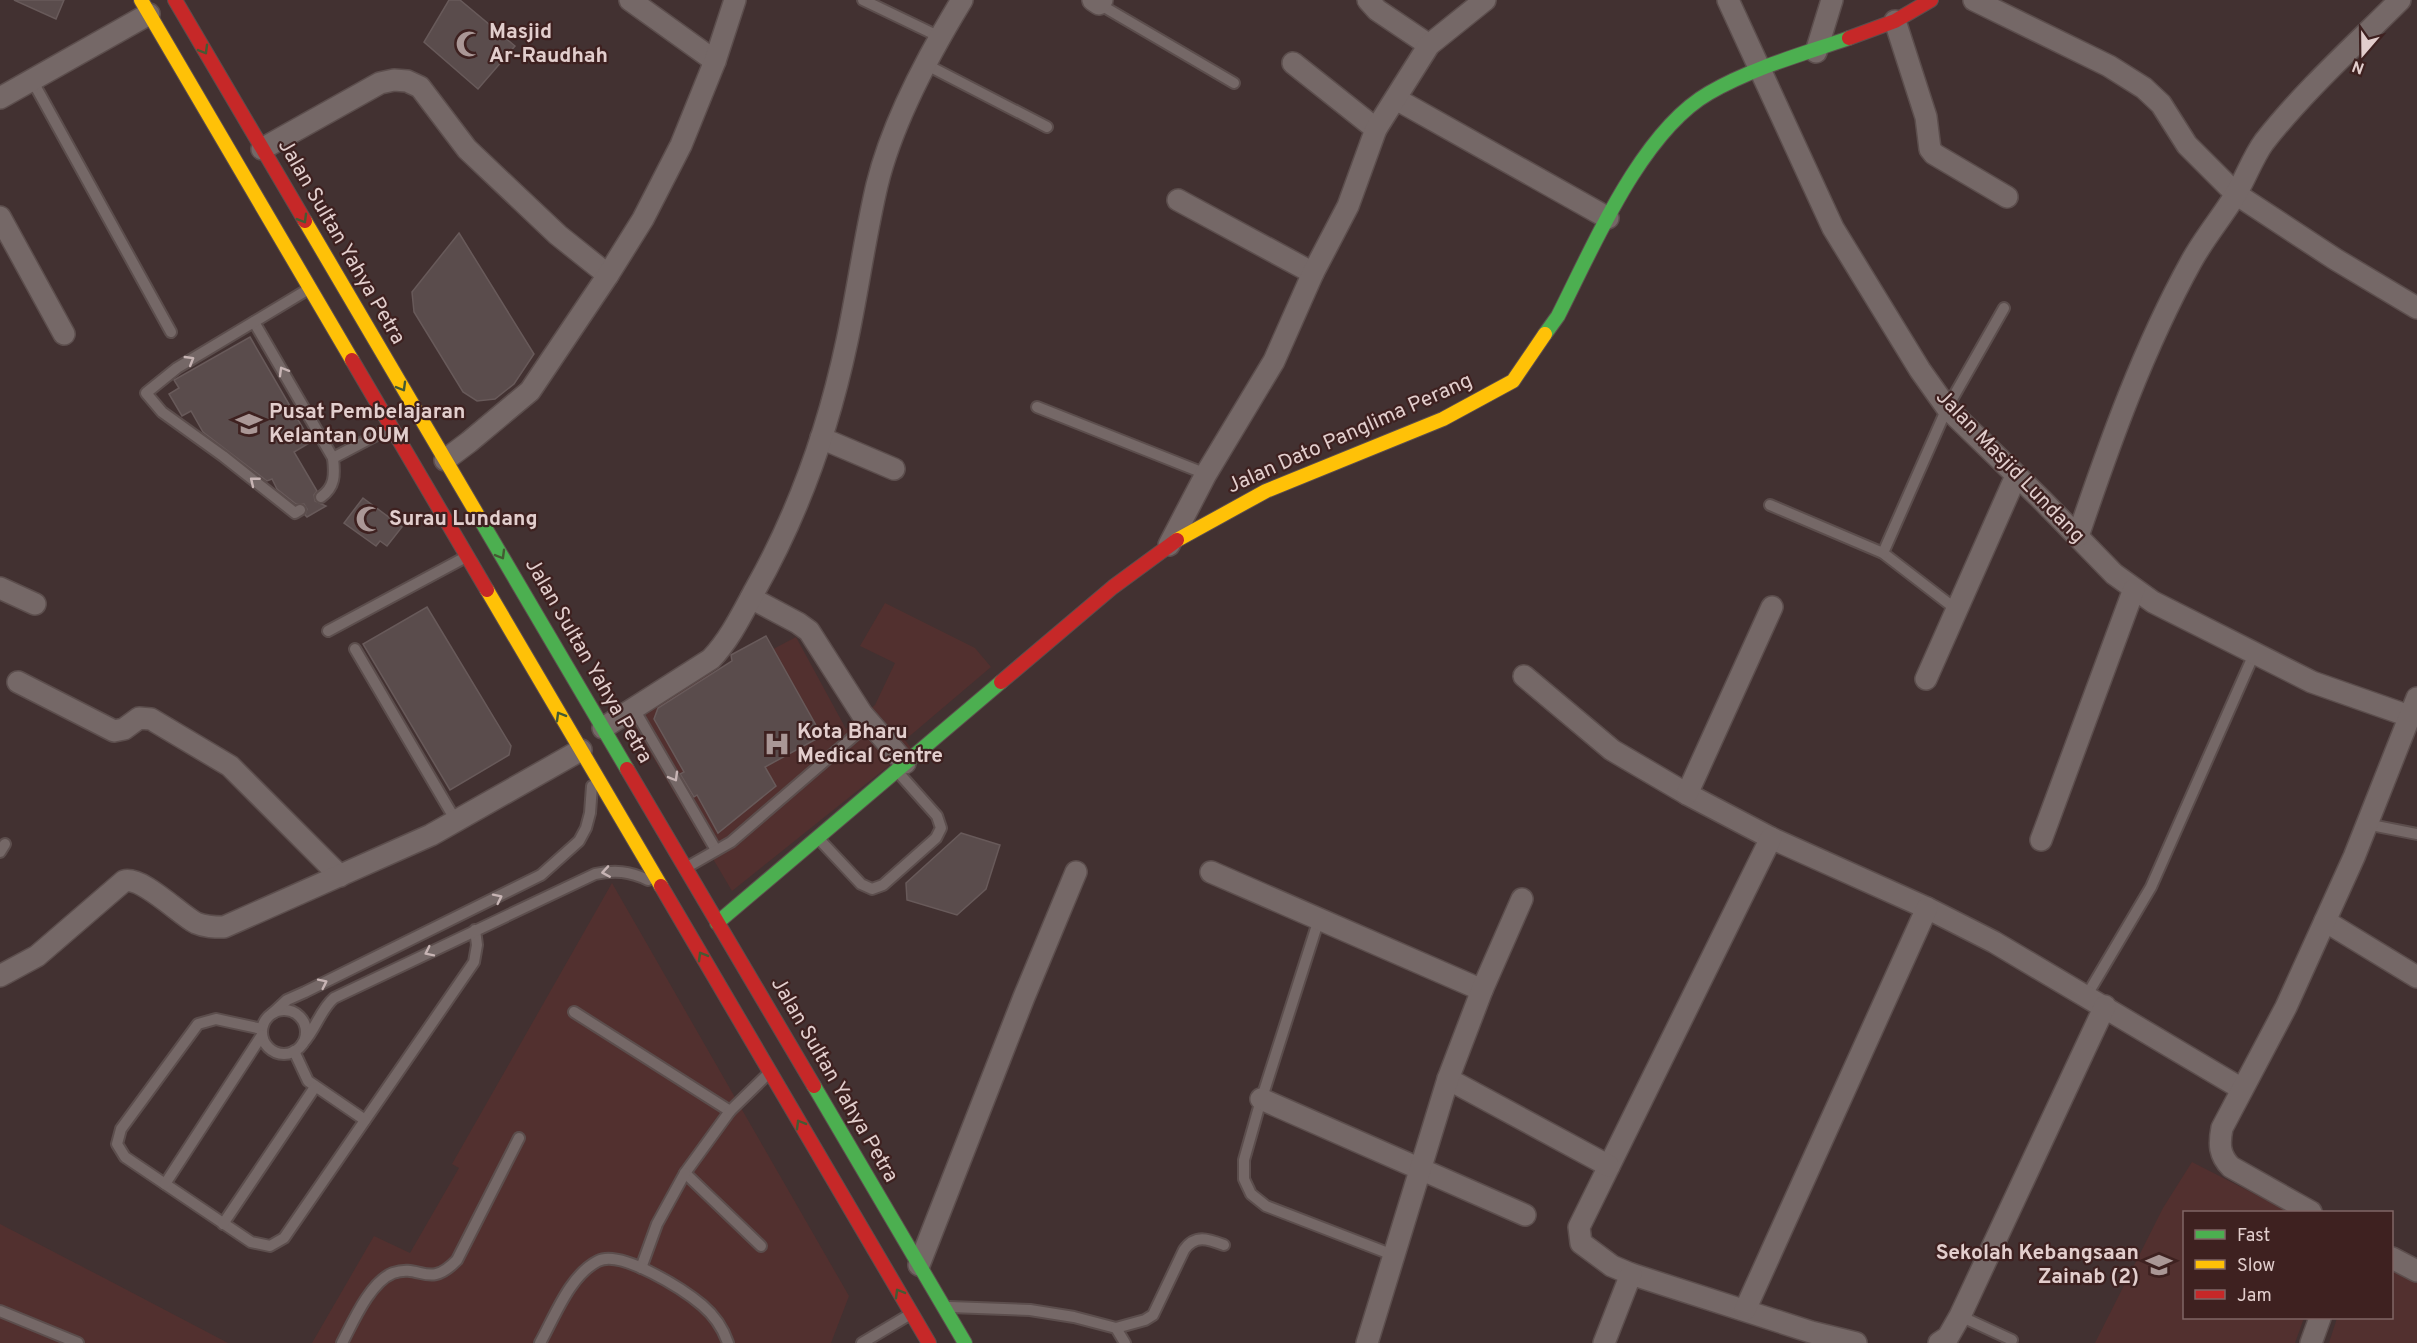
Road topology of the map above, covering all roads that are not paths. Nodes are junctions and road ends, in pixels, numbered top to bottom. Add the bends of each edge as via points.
1 (175, 0) edge
2 (630, 0) edge
3 (735, 0) edge
4 (863, 0) edge
5 (962, 0) edge
6 (1368, 0) edge
7 (1485, 0) edge
8 (1728, 0) edge
9 (1832, 0) edge
10 (1931, 0) edge
11 (1974, 0) edge
12 (2400, 0) edge
13 (1098, 1) edge
14 (145, 7) edge
15 (1895, 21) junction
16 (940, 37) junction
17 (1429, 45) junction
18 (1816, 52) junction
19 (715, 62) junction
20 (1293, 63) dead end
21 (925, 64) junction
22 (1760, 70) junction
23 (32, 80) junction
24 (1234, 83) dead end
25 (0, 98) edge
26 (1396, 99) junction
27 (1047, 127) dead end
28 (1376, 129) junction
29 (262, 148) junction
30 (2236, 194) junction
31 (2007, 197) dead end
32 (1178, 200) dead end
33 (0, 217) edge
34 (1608, 218) junction
35 (1313, 273) junction
36 (608, 275) junction
37 (310, 288) junction
38 (2004, 308) dead end
39 (2417, 308) edge
40 (254, 322) junction
41 (171, 332) dead end
42 (64, 334) dead end
43 (1037, 407) dead end
44 (1947, 408) junction
45 (391, 427) junction
46 (821, 438) junction
47 (333, 458) junction
48 (445, 460) junction
49 (894, 469) dead end
50 (1206, 474) junction
51 (2016, 476) junction
52 (321, 497) dead end
53 (1770, 505) dead end
54 (300, 510) dead end
55 (2078, 536) junction
56 (1169, 545) junction
57 (1883, 553) junction
58 (467, 556) junction
59 (0, 588) edge
60 (2134, 589) junction
61 (751, 598) junction
62 (34, 604) dead end
63 (1772, 607) dead end
64 (1957, 610) junction
65 (328, 631) dead end
66 (355, 649) dead end
67 (2254, 654) junction
68 (1524, 676) dead end
69 (1926, 679) dead end
70 (18, 682) dead end
71 (634, 709) junction
72 (2412, 718) edge
73 (869, 723) junction
74 (603, 728) junction
75 (585, 757) junction
76 (901, 767) junction
77 (1687, 794) junction
78 (456, 821) junction
79 (2366, 824) junction
80 (2417, 834) edge
81 (818, 838) junction
82 (1771, 838) junction
83 (2041, 840) dead end
84 (716, 850) junction
85 (685, 868) junction
86 (1076, 872) dead end
87 (1211, 872) dead end
88 (340, 876) junction
89 (661, 887) junction
90 (1521, 899) dead end
91 (1927, 908) junction
92 (1319, 919) junction
93 (2325, 921) junction
94 (717, 923) junction
95 (475, 930) junction
96 (0, 976) edge
97 (2417, 977) edge
98 (1482, 990) junction
99 (2096, 1001) junction
100 (273, 1012) junction
101 (574, 1012) dead end
102 (262, 1032) junction
103 (303, 1043) junction
104 (294, 1051) junction
105 (770, 1072) junction
106 (1448, 1079) junction
107 (315, 1087) junction
108 (2242, 1089) junction
109 (1261, 1099) junction
110 (730, 1111) junction
111 (365, 1120) junction
112 (519, 1138) dead end
113 (1420, 1167) junction
114 (1609, 1167) junction
115 (685, 1173) junction
116 (165, 1184) junction
117 (2309, 1211) edge
118 (1525, 1215) dead end
119 (223, 1224) junction
120 (1224, 1245) dead end
121 (760, 1246) dead end
122 (1393, 1255) junction
123 (2393, 1259) edge
124 (919, 1265) junction
125 (641, 1268) junction
126 (2417, 1271) edge
127 (1631, 1274) junction
128 (943, 1307) junction
129 (1744, 1310) junction
130 (0, 1311) edge
131 (912, 1314) junction
132 (1960, 1316) junction
133 (2319, 1319) edge
134 (1116, 1328) junction
135 (1809, 1337) edge
136 (2012, 1340) dead end
137 (78, 1343) edge
138 (342, 1343) edge
139 (540, 1343) edge
140 (728, 1343) edge
141 (862, 1343) edge
142 (929, 1343) edge
143 (964, 1343) edge
144 (1125, 1343) edge
145 (1367, 1343) edge
146 (1604, 1343) edge
147 (1856, 1343) edge
148 (1939, 1343) edge
149 (2311, 1343) edge

1 -> 29 main road, Jalan Sultan Yahya Petra
2 - 19 street
3 - 19 street
4 - 16 lane
5 - 16 street
6 - 17 street
7 - 17 street
8 - 22 street, Jalan Masjid Lundang
9 - 18 street
10 - 15 main road, Jalan Dato Panglima Perang
11 - 30 street via 2109,66 2144,88 2161,104 2187,145
12 - 30 street via 2263,143
13 - 24 lane
14 - 23 street
14 - 37 main road
15 - 18 main road, Jalan Dato Panglima Perang
15 - 31 street via 1926,117 1930,149
16 - 21 street
17 - 26 street
18 - 22 main road, Jalan Dato Panglima Perang
19 - 36 street via 681,145 643,219
20 - 28 street
21 - 27 lane
21 - 46 street via 892,137 877,184 847,343
22 - 34 main road, Jalan Dato Panglima Perang via 1709,93 1674,119 1632,176
22 - 44 street, Jalan Masjid Lundang via 1833,228
23 - 25 street
23 - 41 lane
26 - 28 street
26 - 34 street
28 - 35 street via 1348,206
29 - 36 street via 381,83 407,81 431,99 467,149 558,235
29 -> 48 main road, Jalan Sultan Yahya Petra
30 - 39 street
30 - 55 street via 2192,260 2162,319 2111,440
32 - 35 street
33 - 42 street
34 - 56 main road, Jalan Dato Panglima Perang via 1558,316 1513,381 1443,419 1266,491
35 - 50 street via 1274,361
36 - 48 street via 530,391
37 - 40 lane
37 - 45 main road
38 - 44 lane
47 -> 40 lane
54 -> 40 lane via 295,513 162,412 146,393 177,368
43 - 50 lane
44 - 51 street, Jalan Masjid Lundang
44 - 57 lane
45 - 47 lane
45 - 58 main road
46 - 49 street
46 - 61 street via 774,558
47 - 52 lane via 334,480
48 -> 74 main road, Jalan Sultan Yahya Petra
50 - 56 street
51 - 55 street, Jalan Masjid Lundang
51 - 64 street
53 - 57 lane
55 - 60 street, Jalan Masjid Lundang
56 - 76 main road, Jalan Dato Panglima Perang via 1113,587
57 - 64 lane
58 - 65 lane
75 -> 58 main road
59 - 62 street
60 - 67 street, Jalan Masjid Lundang
60 - 83 street
61 - 71 street via 711,659
61 - 73 street via 809,631
63 - 77 street
64 - 69 street
66 - 78 lane
67 - 72 street, Jalan Masjid Lundang via 2312,682
67 - 99 lane
68 - 77 street via 1612,750
70 - 88 street via 114,731 139,718 151,719 230,766
71 - 74 street
71 -> 84 lane
72 - 79 street
73 - 76 street
73 - 84 lane via 731,842
74 - 85 main road, Jalan Sultan Yahya Petra
75 - 78 street
75 - 89 main road
100 -> 75 lane via 292,996 541,875 570,851 586,828 592,798
76 - 81 main road, Jalan Dato Panglima Perang
76 - 81 lane via 937,816 941,828 936,838 883,885 872,889 861,884
77 - 82 street
78 - 88 street
79 - 80 lane
79 - 93 street
81 - 94 main road, Jalan Dato Panglima Perang
82 - 91 street
82 - 114 street
84 - 85 lane
85 - 94 main road, Jalan Sultan Yahya Petra
86 - 124 street
87 - 92 street
88 - 96 street via 224,927 198,924 141,883 129,879 37,956
89 -> 95 lane via 630,872 595,874
105 -> 89 main road
90 - 98 street
91 - 99 street
91 - 129 street
92 - 98 street
92 - 109 lane
93 - 97 street
93 - 108 street via 2286,1007
94 - 124 main road, Jalan Sultan Yahya Petra
95 -> 103 lane via 334,998
95 - 111 lane via 474,962
98 - 106 street
99 - 108 street
99 - 132 street
100 - 102 lane
100 - 103 lane via 286,1010 299,1016 306,1029
101 - 110 lane
102 - 104 lane via 272,1050 286,1054
102 - 116 lane
102 - 116 lane via 216,1019 198,1024 121,1129 117,1144 125,1157
103 - 104 lane
104 - 107 lane via 303,1073
105 - 110 lane
131 -> 105 main road
106 - 113 street
106 - 114 street
107 - 111 lane
107 - 119 lane
108 - 117 street via 2222,1128 2223,1158 2231,1167
109 - 113 street
109 - 122 lane via 1244,1160 1244,1179 1251,1194 1266,1206
110 - 115 lane
111 - 119 lane via 284,1238 270,1246 260,1245
112 - 138 lane via 456,1260 446,1271 431,1276 394,1273 375,1287
113 - 118 street
113 - 122 street
114 - 127 street via 1579,1227 1581,1243 1612,1266
115 - 121 lane
115 - 125 lane via 657,1224
116 - 119 lane
120 - 134 lane via 1203,1238 1191,1242 1154,1315
122 - 145 street
123 - 126 street
124 - 128 main road, Jalan Sultan Yahya Petra
125 - 139 lane via 620,1260 601,1259 585,1270
125 - 140 lane via 704,1306 723,1327
127 - 129 street
127 - 146 street
128 - 134 lane via 1030,1310
128 - 143 main road, Jalan Sultan Yahya Petra
129 - 135 street
130 - 137 lane
131 - 141 lane
131 - 142 main road
132 - 136 lane
132 - 148 street
133 - 149 street
134 - 144 lane
135 - 147 street

